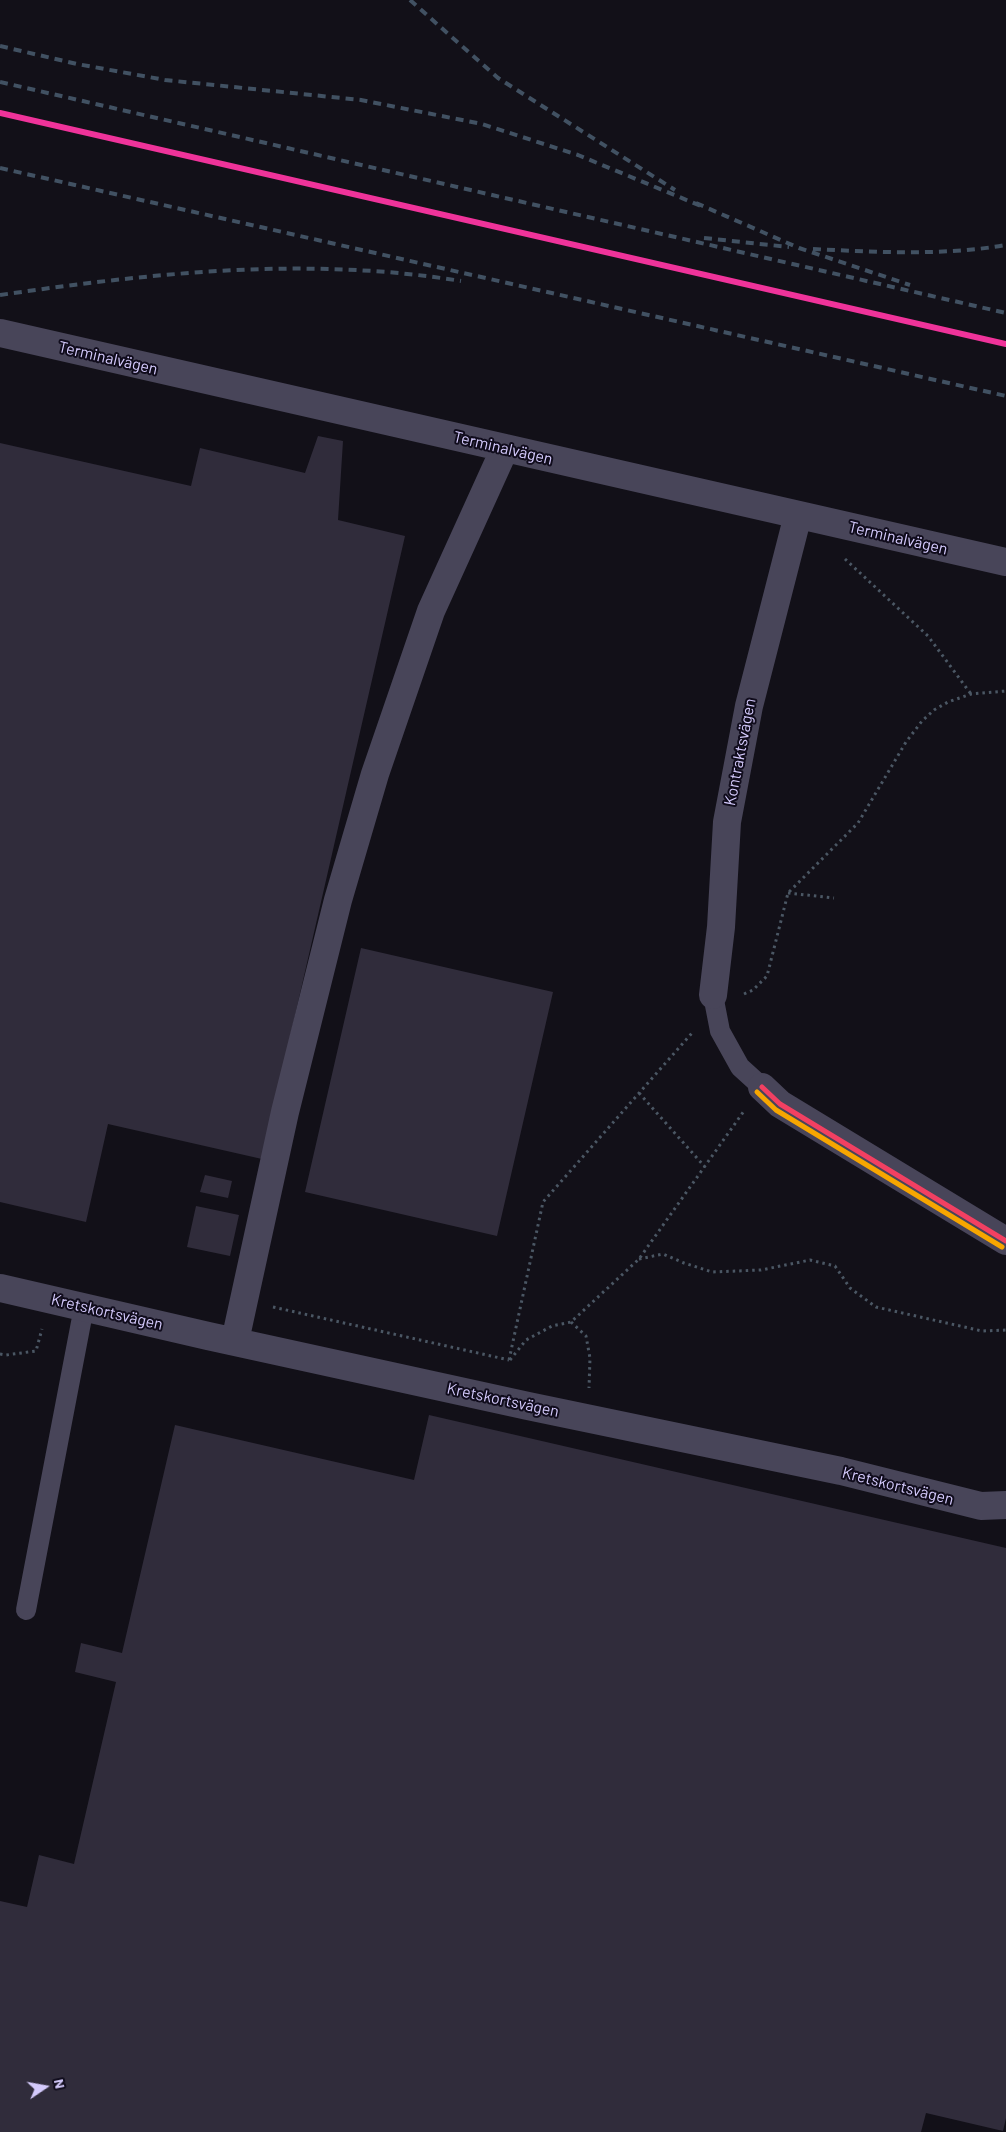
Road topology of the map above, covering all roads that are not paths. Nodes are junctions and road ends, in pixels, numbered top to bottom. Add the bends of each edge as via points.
1 (0, 333) edge
2 (505, 448) junction
3 (798, 515) junction
4 (1006, 562) edge
5 (714, 1001) joint
6 (762, 1087) joint
7 (1006, 1241) edge
8 (0, 1288) edge
9 (84, 1307) junction
10 (235, 1340) junction
11 (1006, 1505) edge
12 (26, 1610) dead end

1 - 2 street, Terminalvägen
2 - 3 street, Terminalvägen
2 - 10 street via 431,611 375,774 338,900 285,1112
3 - 4 street, Terminalvägen
3 - 5 street, Kontraktsvägen via 749,706 726,822
5 - 6 lane via 720,1031 740,1067
6 - 7 street via 780,1104
8 - 9 street, Kretskortsvägen
9 - 10 street, Kretskortsvägen
9 - 12 lane
10 - 11 street, Kretskortsvägen via 841,1471 981,1506

